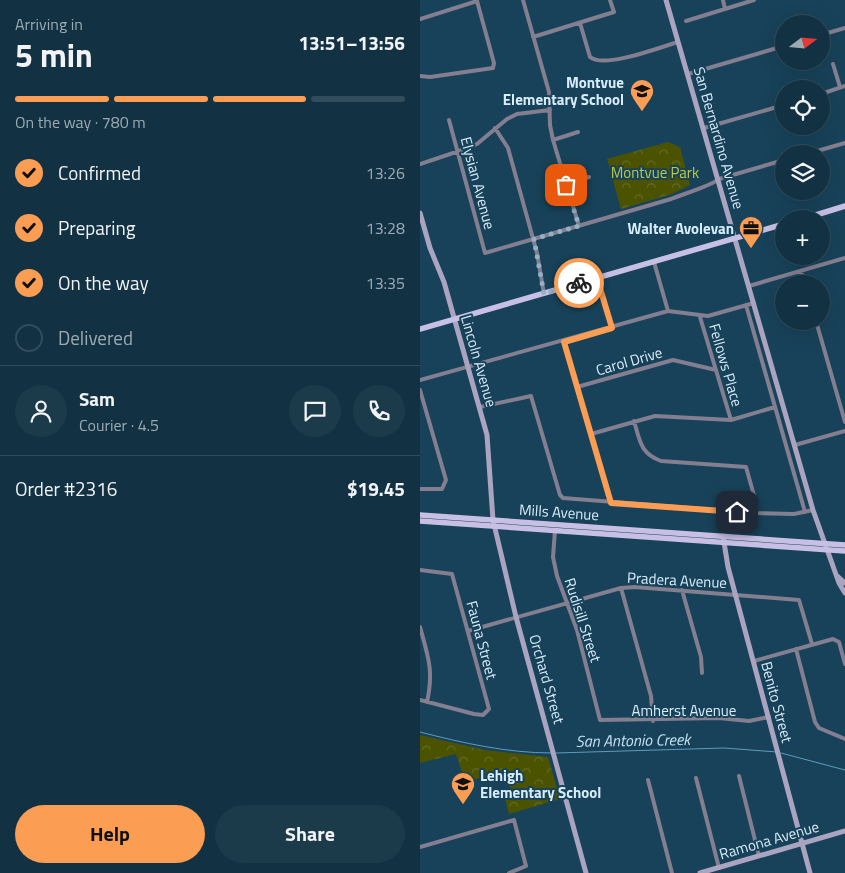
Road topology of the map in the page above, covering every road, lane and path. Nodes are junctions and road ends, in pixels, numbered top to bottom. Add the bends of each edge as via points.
1 (478, 0) edge
2 (523, 0) edge
3 (610, 0) edge
4 (666, 0) edge
5 (723, 0) edge
6 (754, 0) edge
7 (725, 9) junction
8 (420, 19) edge
9 (686, 21) dead end
10 (580, 23) junction
11 (845, 28) edge
12 (830, 32) edge
13 (533, 37) junction
14 (678, 42) junction
15 (775, 49) edge
16 (833, 64) dead end
17 (688, 74) junction
18 (420, 76) edge
19 (843, 87) edge
20 (830, 92) edge
21 (775, 108) edge
22 (550, 110) junction
23 (449, 120) dead end
24 (495, 128) junction
25 (704, 128) junction
26 (578, 132) dead end
27 (553, 140) junction
28 (845, 143) edge
29 (830, 147) edge
30 (458, 152) junction
31 (775, 163) edge
32 (420, 164) edge
33 (588, 177) dead end
34 (719, 179) junction
35 (566, 185) junction
36 (845, 206) edge
37 (830, 211) edge
38 (420, 213) edge
39 (579, 226) junction
40 (775, 227) edge
41 (534, 239) junction
42 (735, 239) junction
43 (845, 258) edge
44 (654, 262) junction
45 (801, 271) junction
46 (802, 275) edge
47 (597, 278) junction
48 (749, 286) junction
49 (544, 294) junction
50 (754, 303) junction
51 (746, 305) junction
52 (668, 311) junction
53 (700, 317) junction
54 (454, 319) junction
55 (612, 328) junction
56 (420, 329) edge
57 (819, 330) edge
58 (564, 342) junction
59 (468, 366) junction
60 (716, 370) junction
61 (420, 380) edge
62 (578, 387) junction
63 (420, 390) edge
64 (480, 406) junction
65 (776, 407) junction
66 (731, 420) junction
67 (634, 422) junction
68 (845, 422) edge
69 (845, 430) edge
70 (591, 434) junction
71 (795, 445) junction
72 (420, 489) edge
73 (611, 503) junction
74 (813, 510) junction
75 (805, 512) junction
76 (755, 513) junction
77 (420, 515) edge
78 (420, 521) edge
79 (493, 523) junction
80 (555, 528) junction
81 (723, 540) junction
82 (845, 545) edge
83 (824, 546) junction
84 (845, 551) edge
85 (420, 570) edge
86 (837, 576) junction
87 (845, 583) edge
88 (621, 588) junction
89 (682, 590) junction
90 (845, 593) edge
91 (736, 594) junction
92 (567, 603) junction
93 (516, 617) junction
94 (420, 627) edge
95 (468, 631) junction
96 (812, 644) junction
97 (796, 649) junction
98 (754, 661) junction
99 (845, 664) edge
100 (702, 673) dead end
101 (420, 700) edge
102 (427, 702) junction
103 (769, 716) junction
104 (600, 720) joint
105 (653, 721) junction
106 (845, 739) edge
107 (739, 776) dead end
108 (696, 778) dead end
109 (648, 780) dead end
110 (845, 831) edge
111 (802, 844) junction
112 (420, 847) edge
113 (759, 856) junction
114 (719, 868) junction
115 (509, 873) edge
116 (586, 873) edge
117 (672, 873) edge
118 (700, 873) edge
119 (810, 873) edge

1 - 8 street
1 - 18 street via 493,68
2 - 13 street
3 - 10 street via 614,12
4 - 14 street, San Bernardino Avenue
5 - 7 street
6 - 7 street
7 - 9 street
10 - 13 street
10 - 14 street via 590,56 597,60 636,55
11 - 12 street
13 - 22 street via 550,92
14 - 17 street, San Bernardino Avenue
15 - 17 street
16 - 19 street
17 - 25 street, San Bernardino Avenue
19 - 20 street
21 - 25 street
22 - 24 street via 517,114
22 - 27 street
23 - 30 street, Elysian Avenue
24 - 30 street via 478,144
24 - 41 street via 508,148
25 - 34 street, San Bernardino Avenue
26 - 27 street
27 - 35 street
28 - 29 street
30 - 32 street
30 - 41 street, Elysian Avenue via 485,253
31 - 34 street
33 - 35 street
34 - 39 street via 671,199
34 - 42 street, San Bernardino Avenue
35 - 39 street
36 - 37 main road
38 - 54 street, Lincoln Avenue
39 - 41 street
40 - 42 main road
41 - 49 street
42 - 44 main road
42 - 48 street, San Bernardino Avenue
43 - 45 street
44 - 47 main road
44 - 52 street
45 - 46 street
45 - 48 street
47 - 49 main road
47 - 55 street
48 - 50 street, San Bernardino Avenue
49 - 54 main road
50 - 51 street
50 - 71 street, San Bernardino Avenue
51 - 53 street
51 - 65 street
52 - 53 street
52 - 55 street
53 - 60 street, Fellows Place
54 - 56 main road
54 - 59 street, Lincoln Avenue
55 - 58 street
57 - 68 street
58 - 59 street
58 - 62 street
59 - 61 street
59 - 64 street, Lincoln Avenue
60 - 62 street, Carol Drive via 673,360
60 - 66 street, Fellows Place
62 - 70 street
63 - 72 street via 446,480 445,485 435,490
64 - 73 street via 531,396 560,495
64 - 79 street, Lincoln Avenue via 489,447
65 - 66 street
65 - 75 street
66 - 67 street via 670,415
67 - 70 street
67 - 76 street via 640,442 649,456 661,461 746,467 755,498
69 - 71 street
70 - 73 street
71 - 74 street, San Bernardino Avenue
73 - 76 street
74 - 75 street
74 - 83 street, San Bernardino Avenue
75 - 76 street
77 - 79 main road, Mills Avenue
78 - 79 main road, Mills Avenue
79 - 80 main road, Mills Avenue
79 - 93 street, Orchard Street
80 - 81 main road, Mills Avenue
80 - 92 street, Rudisill Street via 554,563
81 - 83 main road, Mills Avenue
81 - 91 street, Benito Street
82 - 83 main road, Mills Avenue
83 - 84 main road, Mills Avenue
83 - 86 street, San Bernardino Avenue
85 - 95 street, Fauna Street via 452,574
86 - 87 street
86 - 90 street, San Bernardino Avenue
88 - 89 street, Pradera Avenue
88 - 92 street, Pradera Avenue
88 - 105 street via 651,696
89 - 91 street, Pradera Avenue
89 - 100 street via 701,657
91 - 96 street, Pradera Avenue via 799,600
91 - 98 street, Benito Street
92 - 93 street, Pradera Avenue
92 - 104 street, Rudisill Street
93 - 95 street, Pradera Avenue
93 - 116 street, Orchard Street
94 - 102 street via 431,668 432,682
95 - 102 street, Fauna Street via 490,709 483,715
96 - 97 street
96 - 99 street via 837,640
97 - 98 street
97 - 106 street via 819,728
98 - 103 street, Benito Street
101 - 102 street
103 - 105 street, Amherst Avenue via 749,721 719,718
103 - 111 street, Benito Street
104 - 105 street, Amherst Avenue
107 - 113 street
108 - 114 street
109 - 117 street
110 - 111 street, Ramona Avenue
111 - 113 street, Ramona Avenue
111 - 119 street, Benito Street
112 - 115 street via 514,820 526,866
113 - 114 street, Ramona Avenue
114 - 118 street, Ramona Avenue

